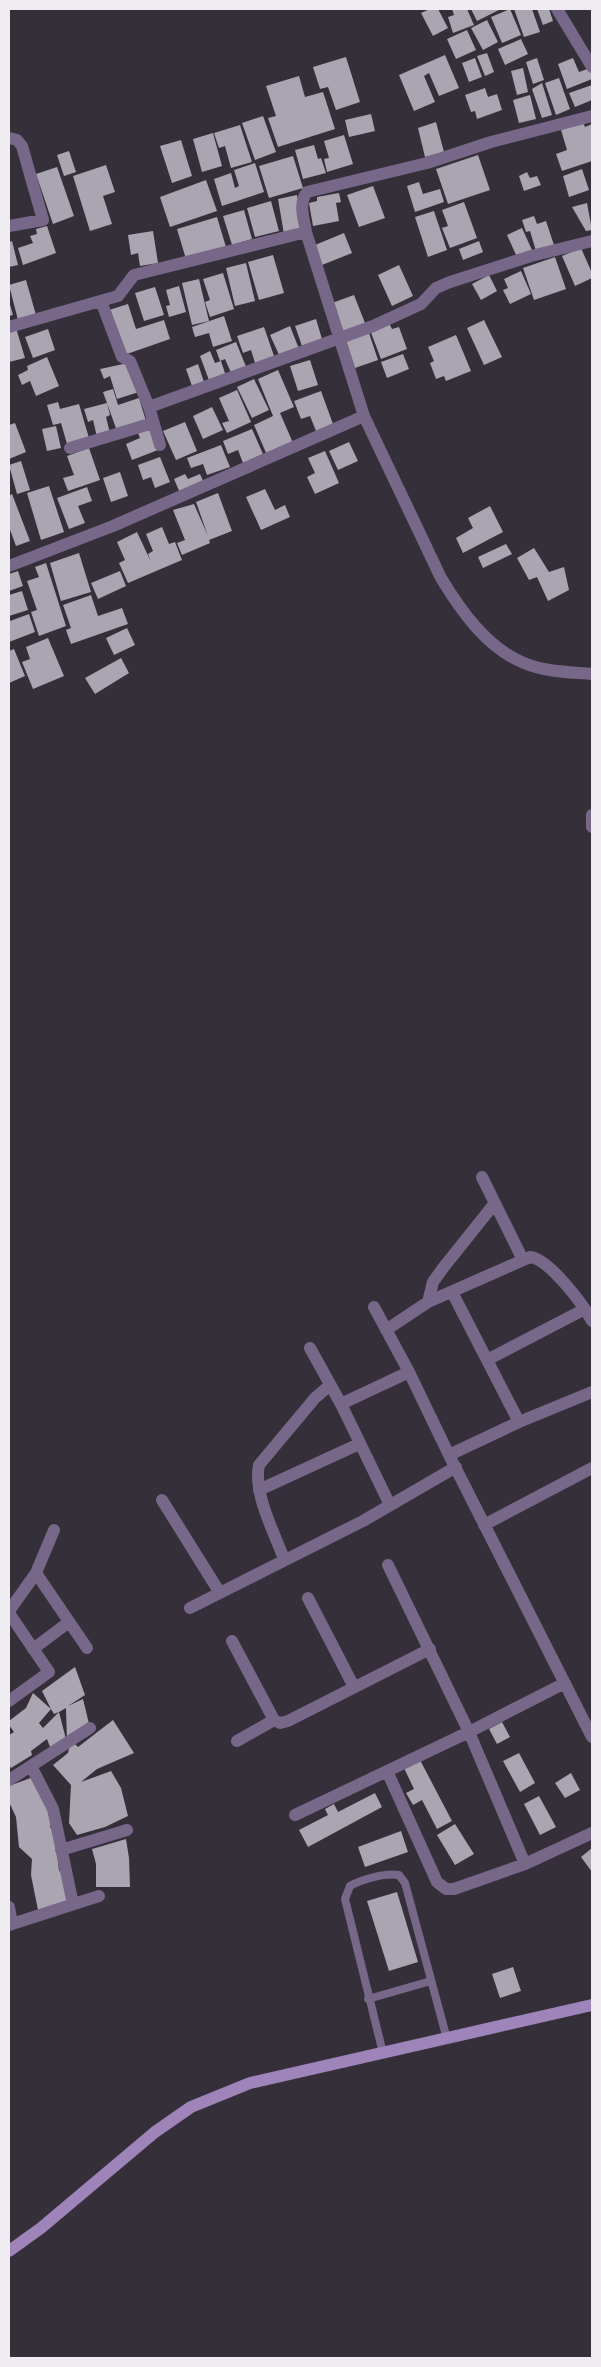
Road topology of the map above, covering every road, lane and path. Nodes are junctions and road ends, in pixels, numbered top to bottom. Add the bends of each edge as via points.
1 (557, 9) edge
2 (592, 68) edge
3 (592, 116) edge
4 (9, 138) edge
5 (9, 226) edge
6 (306, 232) junction
7 (592, 241) edge
8 (101, 301) junction
9 (9, 327) edge
10 (340, 337) junction
11 (150, 407) junction
12 (364, 416) junction
13 (153, 423) junction
14 (160, 445) dead end
15 (70, 448) dead end
16 (9, 566) edge
17 (592, 674) edge
18 (592, 815) edge
19 (592, 827) edge
20 (482, 1177) dead end
21 (495, 1203) junction
22 (523, 1260) junction
23 (452, 1292) junction
24 (428, 1302) junction
25 (374, 1307) dead end
26 (586, 1308) junction
27 (592, 1321) edge
28 (386, 1330) junction
29 (310, 1348) dead end
30 (488, 1360) junction
31 (410, 1372) junction
32 (330, 1385) junction
33 (592, 1392) edge
34 (341, 1404) junction
35 (519, 1422) junction
36 (359, 1444) junction
37 (449, 1455) junction
38 (456, 1467) junction
39 (592, 1468) edge
40 (259, 1490) junction
41 (162, 1500) dead end
42 (390, 1506) junction
43 (484, 1524) junction
44 (54, 1530) dead end
45 (284, 1559) junction
46 (388, 1565) dead end
47 (36, 1573) junction
48 (220, 1593) junction
49 (308, 1598) dead end
50 (190, 1608) dead end
51 (9, 1612) edge
52 (69, 1622) junction
53 (232, 1641) dead end
54 (87, 1648) dead end
55 (33, 1649) junction
56 (430, 1649) junction
57 (565, 1683) junction
58 (354, 1688) junction
59 (9, 1701) edge
60 (274, 1720) junction
61 (589, 1722) edge
62 (90, 1728) dead end
63 (469, 1732) junction
64 (592, 1737) edge
65 (238, 1741) dead end
66 (31, 1766) junction
67 (387, 1771) junction
68 (9, 1780) edge
69 (295, 1815) dead end
70 (127, 1830) dead end
71 (592, 1833) edge
72 (61, 1850) junction
73 (524, 1864) junction
74 (99, 1896) dead end
75 (73, 1904) junction
76 (9, 1907) edge
77 (11, 1925) edge
78 (431, 1981) junction
79 (368, 1999) junction
80 (592, 2005) edge
81 (447, 2039) junction
82 (383, 2053) junction
83 (9, 2251) edge

1 - 2 street
3 - 6 street via 491,142 427,163 307,192 301,204
4 - 5 street via 22,146 43,220
6 - 8 street via 134,275 118,296
6 - 10 street
7 - 10 street via 530,256 450,282 436,288 422,304
8 - 9 street
8 - 11 street via 122,357 130,361
10 - 11 street
10 - 12 street
11 - 13 street
12 - 16 street via 113,526
12 - 17 street via 441,578 476,626 499,648 524,663
13 - 14 street
13 - 15 street
18 - 19 street
20 - 21 street
21 - 22 street
21 - 24 street via 433,1282
22 - 23 street
22 - 26 street via 534,1257 546,1265
23 - 24 street
23 - 30 street
24 - 28 street
25 - 28 street
26 - 27 street
26 - 30 street
28 - 31 street
29 - 32 street
30 - 35 street
31 - 34 street
31 - 37 street
32 - 34 street
32 - 40 street via 315,1398 259,1465
33 - 35 street
34 - 36 street
35 - 37 street
36 - 40 street
36 - 42 street
37 - 38 street
38 - 42 street
38 - 43 street
39 - 43 street
40 - 45 street
41 - 48 street
42 - 45 street
43 - 57 street
44 - 47 street
45 - 48 street
46 - 56 street
47 - 51 street
47 - 52 street
48 - 50 street
49 - 58 street
51 - 55 street
52 - 54 street
52 - 55 street
53 - 60 street
55 - 59 street via 48,1672
56 - 58 street
56 - 63 street
57 - 61 street
57 - 63 street
58 - 60 street via 288,1721 280,1724
60 - 65 street
61 - 64 street
62 - 66 street
63 - 67 street
63 - 73 street
66 - 68 street
66 - 72 street via 53,1809
67 - 69 street
67 - 73 street via 437,1882 446,1889
70 - 72 street
71 - 73 street
72 - 75 street
74 - 75 street
75 - 77 street
76 - 77 street
78 - 79 lane
78 - 79 lane via 403,1878 392,1874 356,1883 350,1886 346,1899
78 - 81 lane
79 - 82 lane
80 - 81 main road
81 - 82 main road
82 - 83 main road via 250,2083 191,2107 155,2132

